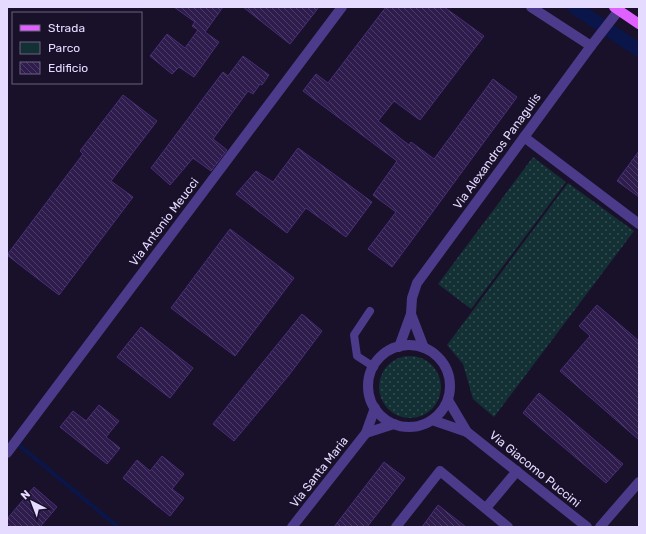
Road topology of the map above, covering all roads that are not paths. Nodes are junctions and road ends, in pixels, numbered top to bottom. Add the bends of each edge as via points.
1 (342, 7) edge
2 (531, 7) edge
3 (616, 9) edge
4 (639, 24) edge
5 (591, 46) junction
6 (524, 137) junction
7 (639, 224) edge
8 (370, 311) dead end
9 (411, 314) junction
10 (399, 347) junction
11 (424, 348) junction
12 (374, 367) junction
13 (448, 400) junction
14 (375, 408) junction
15 (432, 420) junction
16 (394, 424) junction
17 (467, 432) junction
18 (366, 433) junction
19 (7, 453) edge
20 (517, 471) junction
21 (639, 482) edge
22 (486, 508) junction
23 (292, 527) edge
24 (396, 527) edge
25 (508, 527) edge
26 (587, 527) edge
27 (600, 527) edge

1 - 19 street, Via Antonio Meucci
2 - 5 street
3 - 4 main road
3 - 5 street, Via Alexandros Panagulis
5 - 6 street, Via Alexandros Panagulis
6 - 7 street
6 - 9 street, Via Alexandros Panagulis via 416,283
8 - 12 lane via 354,335 357,356
9 - 10 street, Via Alexandros Panagulis
9 - 11 street, Via Alexandros Panagulis
10 - 11 street
10 - 12 street via 387,352
11 - 13 street via 435,354 444,364 449,375
12 - 14 street via 369,384 370,397
13 - 15 street via 442,411
13 - 17 street, Via Giacomo Puccini
14 - 16 street via 383,418
14 - 18 street, Via Santa Maria
15 - 16 street via 420,426
15 - 17 street, Via Giacomo Puccini
16 - 18 street, Via Santa Maria
17 - 20 street, Via Giacomo Puccini
18 - 23 street, Via Santa Maria
20 - 22 street
20 - 26 street, Via Giacomo Puccini
21 - 27 street
22 - 24 street via 440,471
22 - 25 street

